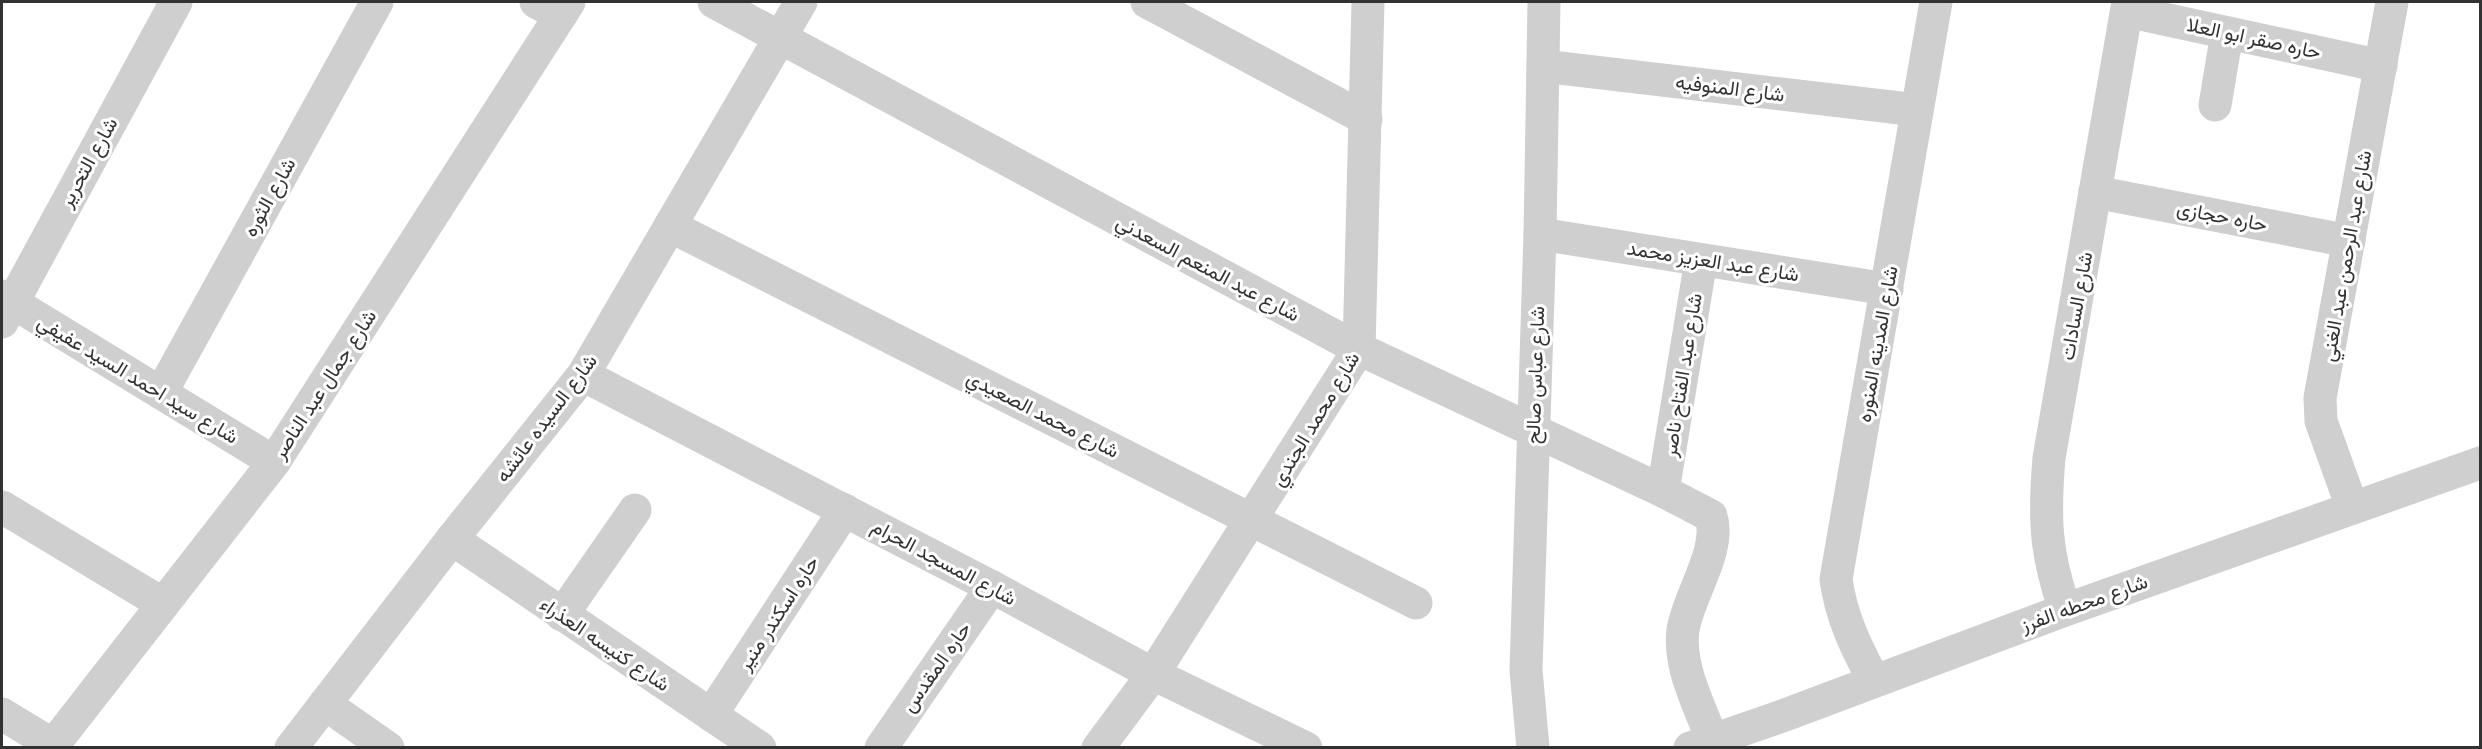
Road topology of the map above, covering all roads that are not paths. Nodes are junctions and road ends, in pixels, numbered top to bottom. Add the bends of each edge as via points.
1 (176, 2) edge
2 (377, 2) edge
3 (714, 2) edge
4 (801, 2) edge
5 (1147, 2) edge
6 (1368, 2) edge
7 (1544, 2) edge
8 (1936, 2) edge
9 (2392, 2) edge
10 (555, 6) edge
11 (2127, 6) edge
12 (2227, 33) junction
13 (780, 38) junction
14 (1543, 66) junction
15 (2381, 66) junction
16 (2215, 105) dead end
17 (1917, 110) junction
18 (1366, 119) junction
19 (2096, 192) junction
20 (670, 226) junction
21 (1540, 234) junction
22 (2349, 240) junction
23 (1701, 260) junction
24 (1887, 289) junction
25 (5, 306) edge
26 (1359, 349) junction
27 (583, 375) junction
28 (161, 393) junction
29 (1533, 430) junction
30 (274, 462) junction
31 (2481, 463) edge
32 (1663, 491) junction
33 (2, 507) edge
34 (2352, 507) junction
35 (635, 510) dead end
36 (844, 510) junction
37 (1253, 520) junction
38 (452, 539) junction
39 (992, 587) junction
40 (1416, 603) dead end
41 (163, 604) junction
42 (2065, 610) junction
43 (562, 615) junction
44 (1153, 674) junction
45 (1874, 681) junction
46 (325, 704) junction
47 (2, 714) edge
48 (711, 715) junction
49 (1701, 744) edge
50 (52, 746) edge
51 (291, 747) edge
52 (388, 747) edge
53 (759, 747) edge
54 (881, 747) edge
55 (1098, 747) edge
56 (1306, 747) edge
57 (1533, 747) edge

1 - 25 street, شارع التحرير
2 - 28 street, شارع الثوره
3 - 13 street, شارع عبد المنعم السعدني
4 - 13 street, شارع السيده عائشه
5 - 18 street
6 - 18 street, شارع محمد الجندي
7 - 14 street, شارع عباس صالح
8 - 17 street, شارع المدينه المنوره
9 - 15 street, شارع عبد الرحمن عبد الغني
10 - 30 street, شارع جمال عبد الناصر
11 - 12 street, حاره صقر ابو العلا
11 - 19 street, شارع السادات
12 - 15 street, حاره صقر ابو العلا
12 - 16 street
13 - 20 street, شارع السيده عائشه
13 - 26 street, شارع عبد المنعم السعدني
14 - 17 street, شارع المنوفيه
14 - 21 street, شارع عباس صالح
15 - 22 street, شارع عبد الرحمن عبد الغني
17 - 24 street, شارع المدينه المنوره
18 - 26 street, شارع محمد الجندي
19 - 22 street, حاره حجازى
19 - 42 street, شارع السادات via 2049,458 2046,498 2052,572
20 - 27 street, شارع السيده عائشه
20 - 37 street, شارع محمد الصعيدي
21 - 23 street, شارع عبد العزيز محمد
21 - 29 street, شارع عباس صالح
22 - 34 street, شارع عبد الرحمن عبد الغني via 2320,398 2321,421
23 - 24 street, شارع عبد العزيز محمد
23 - 32 street, شارع عبد الفتاح ناصر
24 - 45 street, شارع المدينه المنوره via 1836,579 1848,630
25 - 28 street, شارع سيد احمد السيد عفيفي
26 - 29 street, شارع عبد المنعم السعدني
26 - 37 street, شارع محمد الجندي
27 - 36 street, شارع المسجد الحرام
27 - 38 street, شارع السيده عائشه
28 - 30 street, شارع سيد احمد السيد عفيفي
29 - 32 street, شارع عبد المنعم السعدني
29 - 57 street, شارع عباس صالح via 1526,670
30 - 41 street, شارع جمال عبد الناصر
31 - 34 street, شارع محطه الفرز
32 - 49 street, شارع عبد المنعم السعدني via 1711,516 1714,534 1687,614 1682,645
33 - 41 street
34 - 42 street, شارع محطه الفرز
35 - 43 street
36 - 39 street, شارع المسجد الحرام
36 - 48 street, حاره اسكندر منير
37 - 40 street, شارع محمد الصعيدي
37 - 44 street, شارع محمد الجندي
38 - 43 street, شارع كنيسه العذراء
38 - 46 street, شارع السيده عائشه
39 - 44 street, شارع المسجد الحرام
39 - 54 street, حاره المقدس
41 - 50 street, شارع جمال عبد الناصر
42 - 45 street, شارع محطه الفرز
43 - 48 street, شارع كنيسه العذراء
44 - 55 street, شارع محمد الجندي
44 - 56 street, شارع المسجد الحرام
45 - 49 street, شارع محطه الفرز
46 - 51 street, شارع السيده عائشه
46 - 52 street
47 - 50 street
48 - 53 street, شارع كنيسه العذراء

